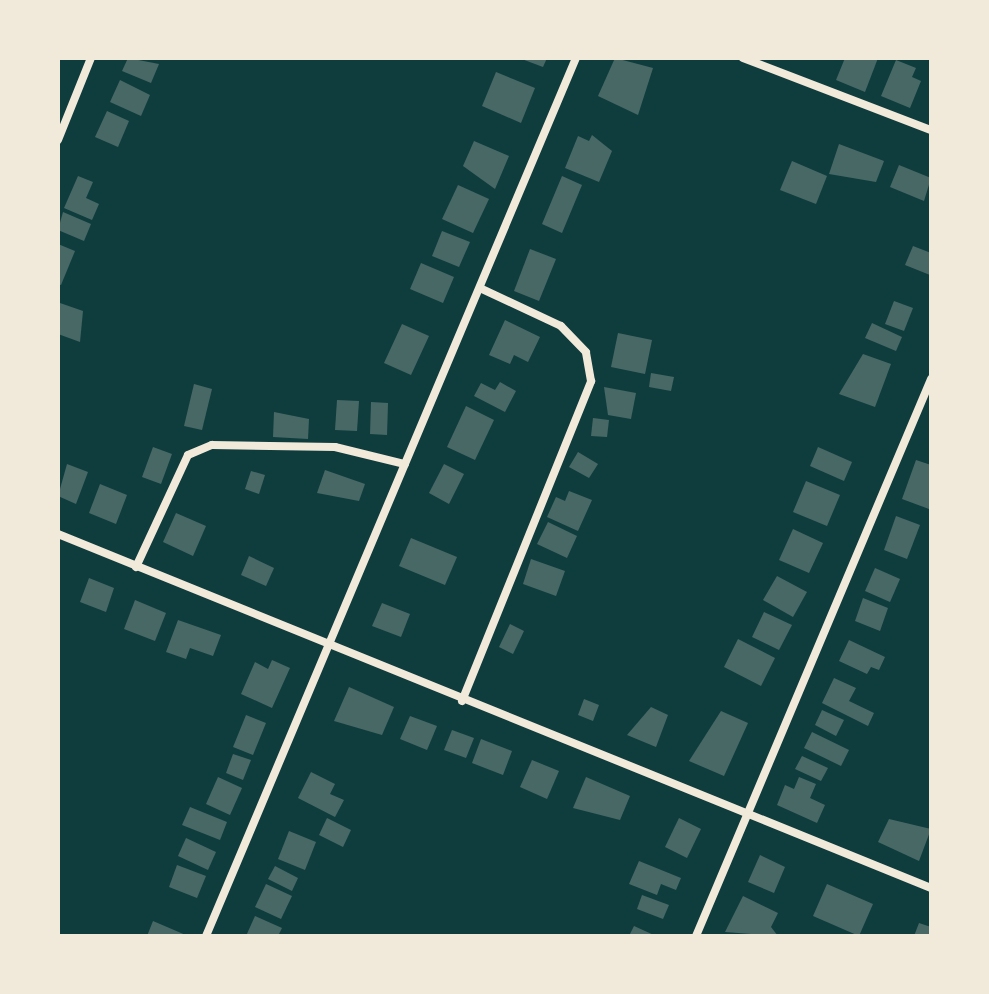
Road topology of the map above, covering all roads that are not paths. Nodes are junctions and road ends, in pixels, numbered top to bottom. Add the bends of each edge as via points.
1 (91, 58) edge
2 (576, 58) edge
3 (743, 58) edge
4 (931, 130) edge
5 (58, 140) edge
6 (482, 289) junction
7 (931, 379) edge
8 (405, 464) junction
9 (58, 534) edge
10 (136, 567) junction
11 (325, 646) junction
12 (462, 701) junction
13 (745, 814) junction
14 (931, 888) edge
15 (206, 936) edge
16 (696, 936) edge

1 - 5 street
2 - 6 street
3 - 4 street
6 - 8 street
6 - 12 street via 561,326 586,352 591,381
7 - 13 street
8 - 10 street via 335,447 212,445 188,455
8 - 11 street
9 - 10 street
10 - 11 street
11 - 12 street
11 - 15 street
12 - 13 street
13 - 14 street
13 - 16 street

